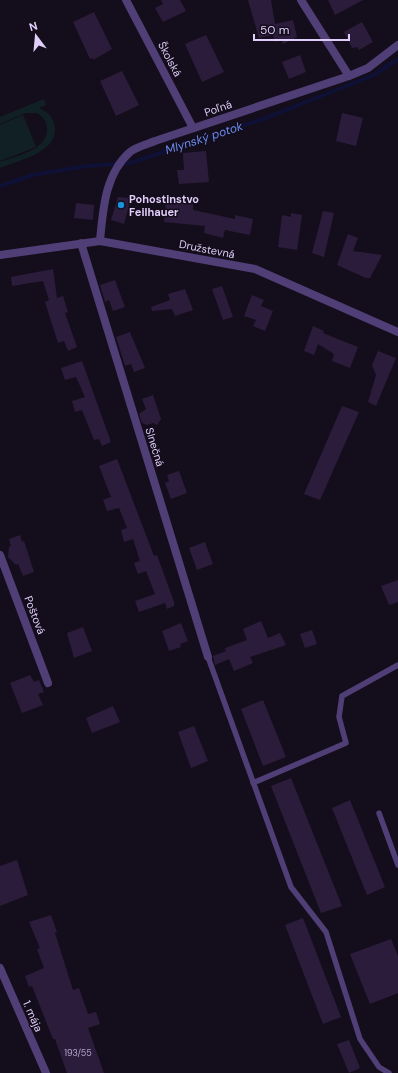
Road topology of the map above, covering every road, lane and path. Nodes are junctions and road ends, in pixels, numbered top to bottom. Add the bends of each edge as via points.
1 (126, 0) edge
2 (301, 0) edge
3 (398, 45) edge
4 (349, 76) junction
5 (193, 128) junction
6 (100, 240) junction
7 (81, 243) junction
8 (0, 255) edge
9 (398, 332) edge
10 (0, 555) edge
11 (208, 657) joint
12 (398, 665) edge
13 (48, 683) dead end
14 (253, 783) junction
15 (379, 813) dead end
16 (398, 865) edge
17 (0, 968) edge
18 (46, 1073) edge
19 (389, 1073) edge

1 - 5 street, Školská
2 - 4 street
3 - 4 street, Poľná via 369,70
4 - 5 street, Poľná
5 - 6 street, Poľná via 131,152 116,169 108,188
6 - 7 street, Družstevná
6 - 9 street, Družstevná via 255,270
7 - 8 street, Družstevná
7 - 11 street, Slnečná
10 - 13 street, Poštová
11 - 14 lane
12 - 14 lane via 342,696 339,717 346,743
14 - 19 lane via 291,887 326,932 360,1039 379,1067
15 - 16 lane
17 - 18 street, 1. mája

